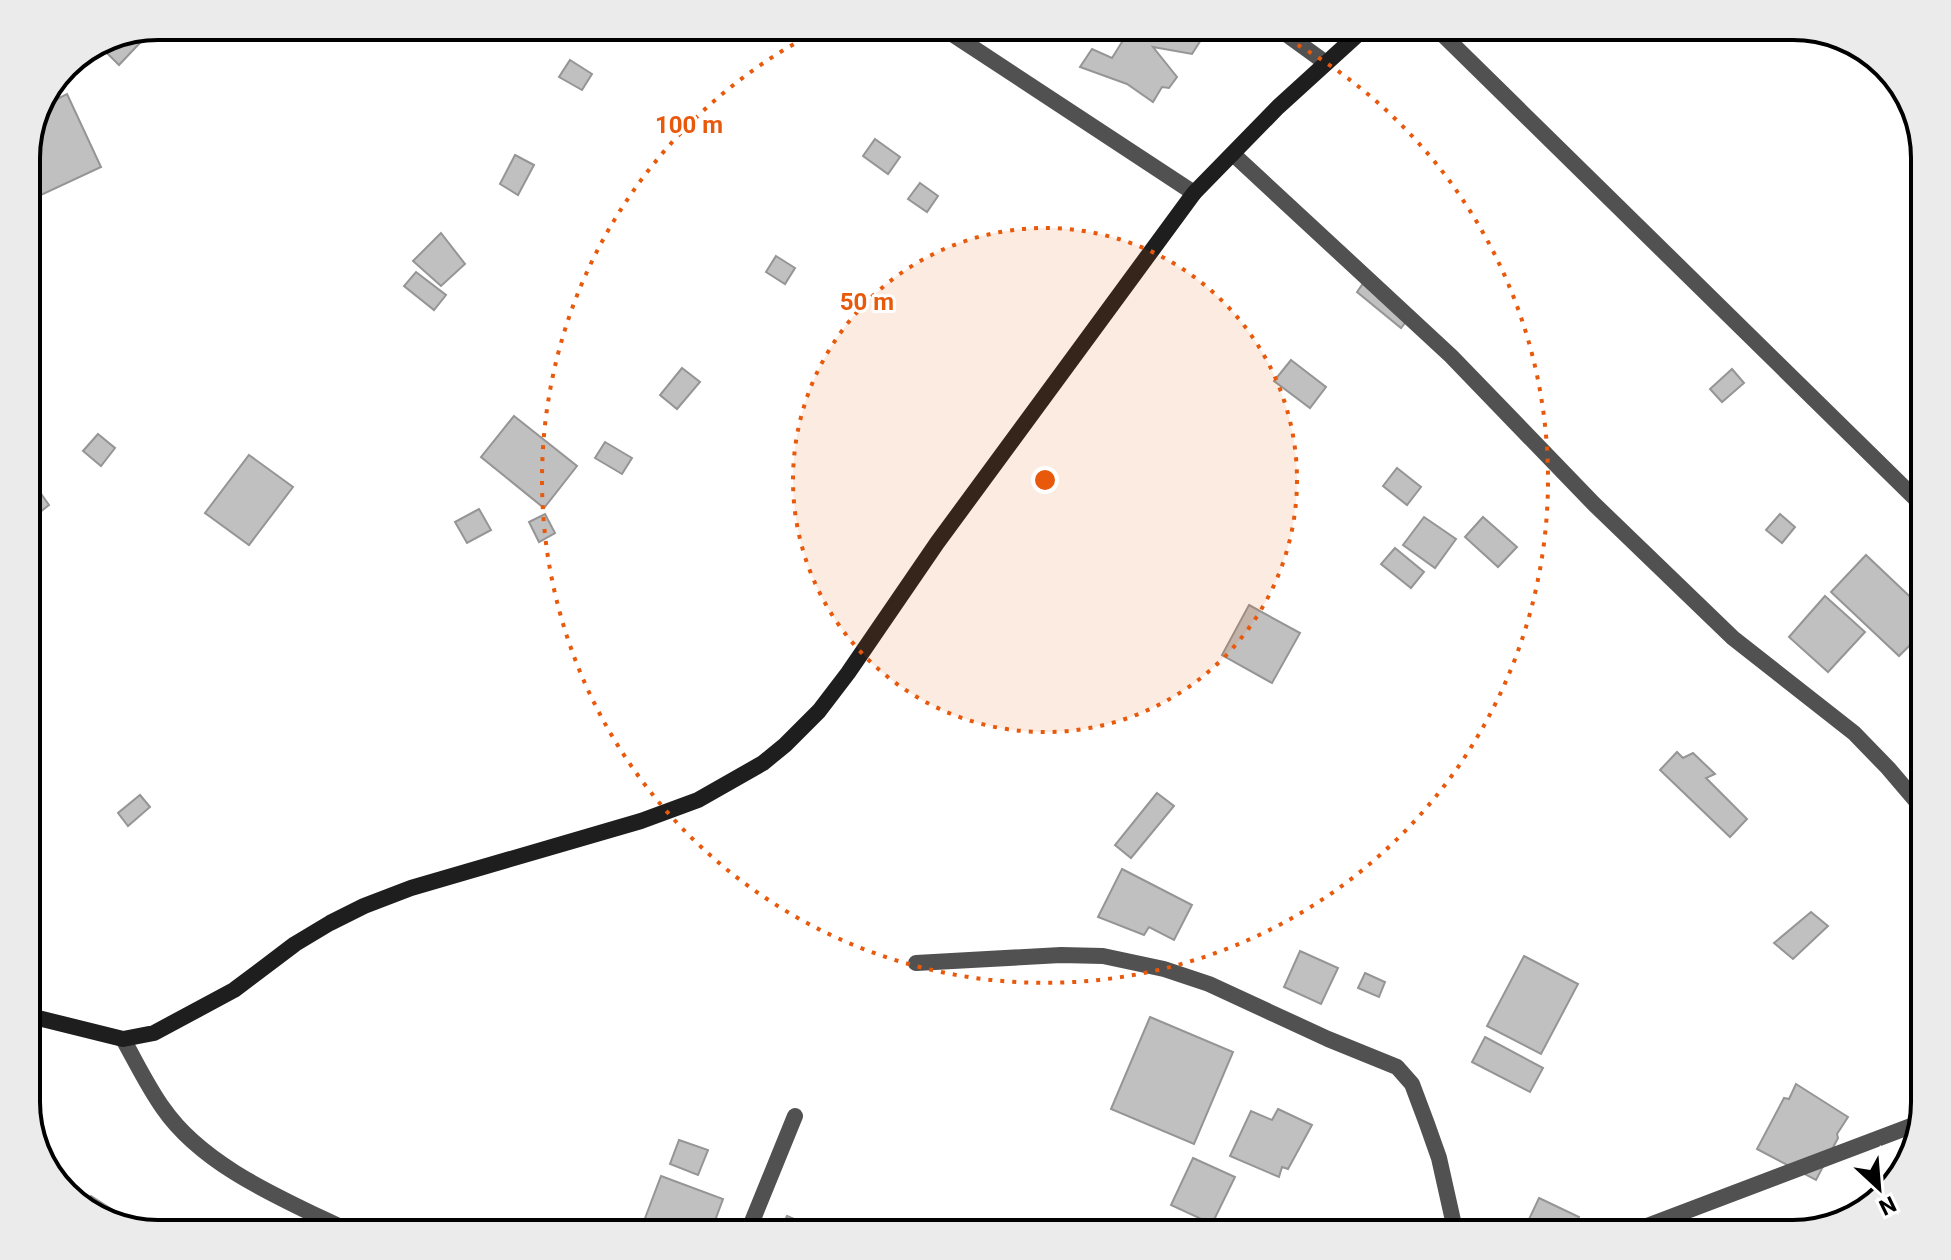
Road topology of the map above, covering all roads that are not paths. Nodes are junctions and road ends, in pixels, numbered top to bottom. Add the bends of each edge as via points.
1 (961, 40) edge
2 (1294, 40) edge
3 (1351, 40) edge
4 (1448, 40) edge
5 (1326, 63) junction
6 (1233, 154) junction
7 (1194, 193) junction
8 (1911, 494) edge
9 (1911, 795) edge
10 (916, 963) dead end
11 (40, 1018) edge
12 (123, 1039) junction
13 (795, 1116) dead end
14 (1908, 1127) edge
15 (326, 1220) edge
16 (753, 1220) edge
17 (1453, 1220) edge
18 (1662, 1220) edge

1 - 7 street
2 - 5 street
3 - 5 street
4 - 8 street
5 - 6 street
6 - 7 street
6 - 9 street via 1451,356 1733,638 1854,733
7 - 12 street via 848,673 819,711 763,763 698,800 641,821 364,906 295,944 234,990 191,1014 154,1033
10 - 17 street via 1103,956 1164,969 1397,1067 1412,1084 1427,1124
11 - 12 street
12 - 15 street via 163,1110 203,1152
13 - 16 street
14 - 18 street

